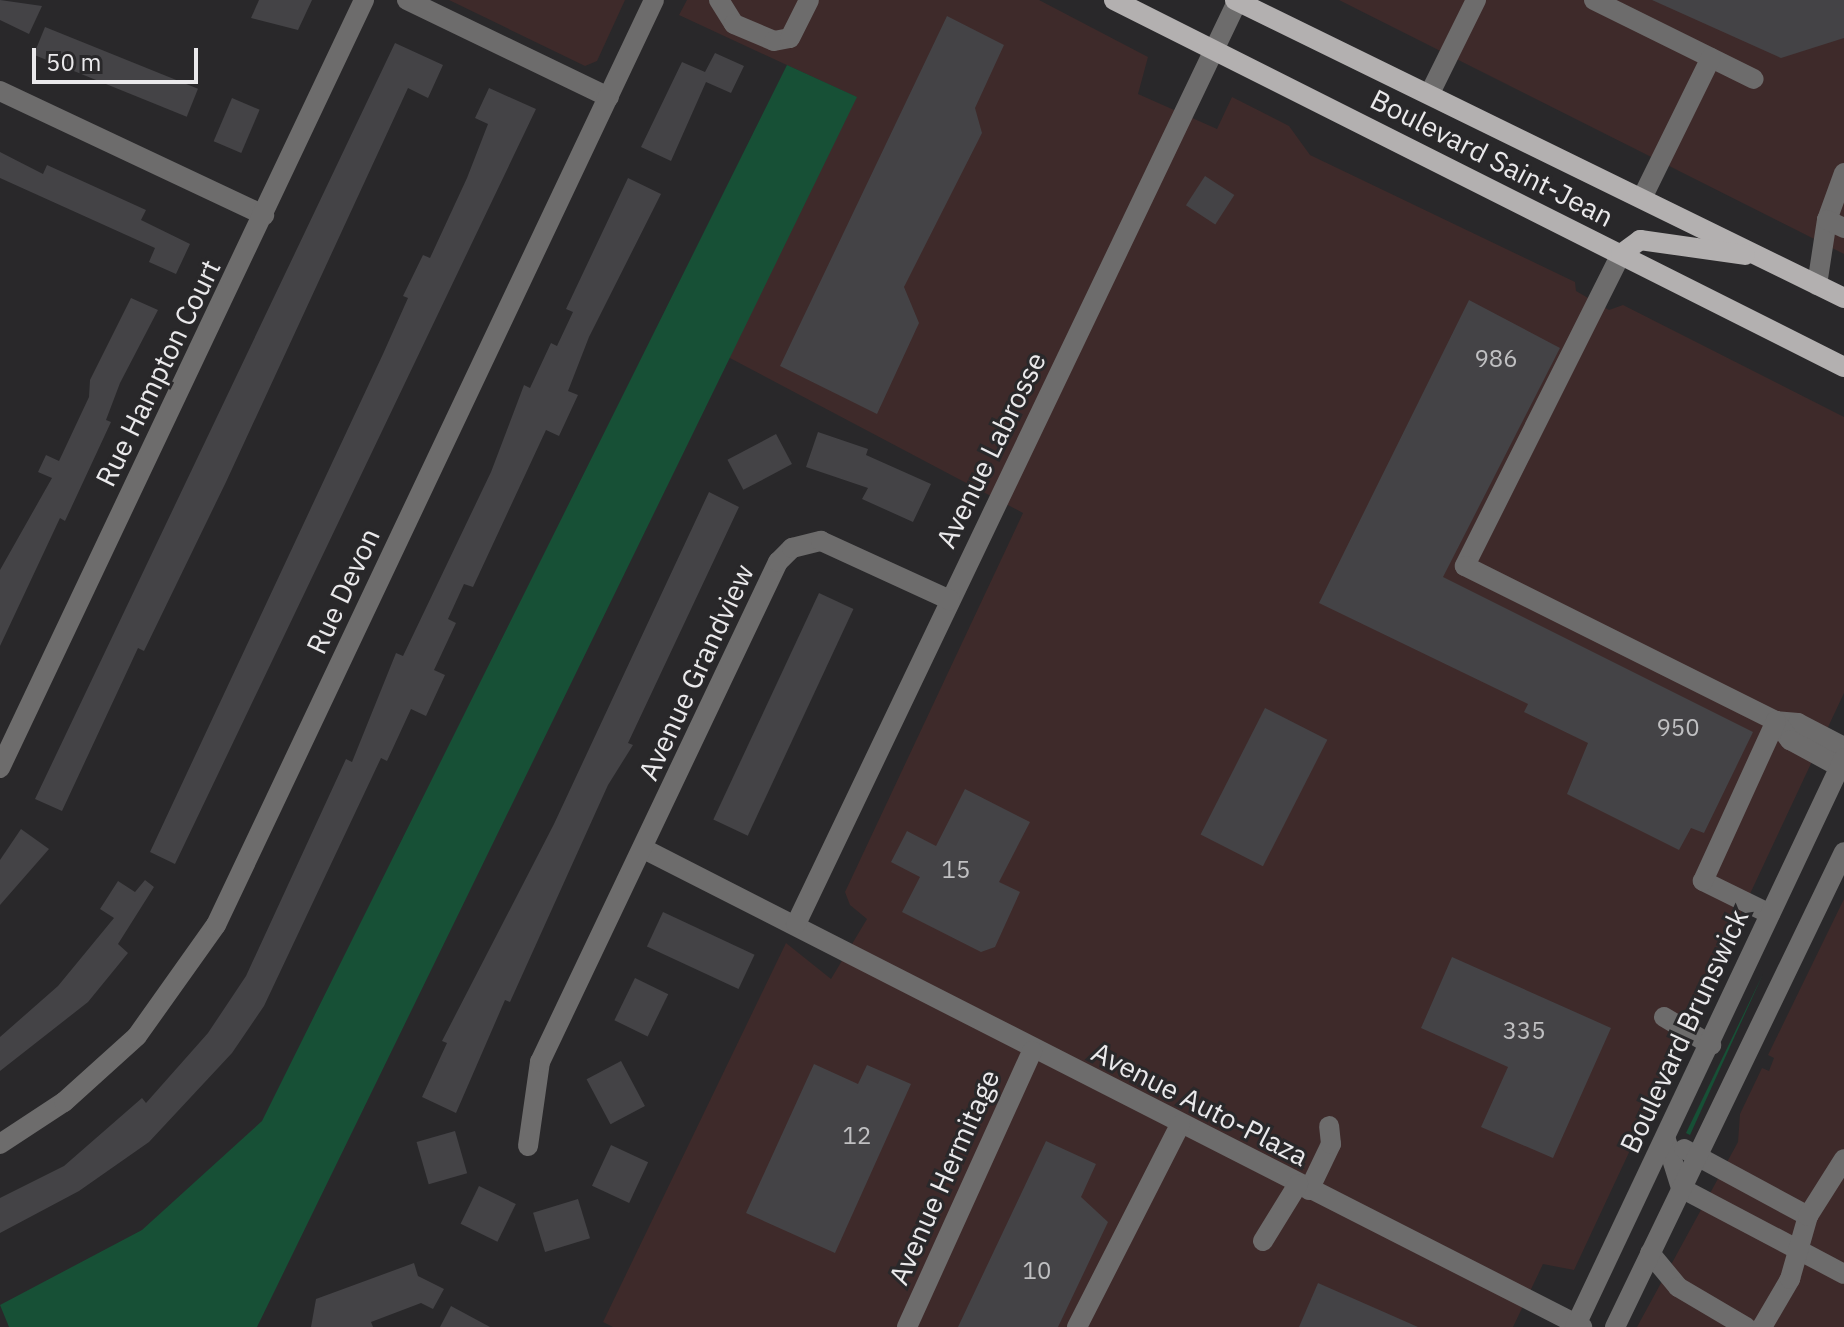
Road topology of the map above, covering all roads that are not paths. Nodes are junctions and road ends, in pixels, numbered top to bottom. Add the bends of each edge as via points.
1 (364, 0) edge
2 (407, 0) edge
3 (654, 0) edge
4 (719, 0) edge
5 (809, 0) edge
6 (1114, 0) edge
7 (1237, 0) edge
8 (1476, 0) edge
9 (1594, 0) edge
10 (1214, 49) junction
11 (1711, 58) junction
12 (1754, 79) dead end
13 (0, 91) edge
14 (1430, 93) junction
15 (609, 97) junction
16 (1844, 173) edge
17 (1642, 198) junction
18 (264, 215) junction
19 (1835, 224) edge
20 (1621, 254) junction
21 (1759, 256) junction
22 (1817, 285) junction
23 (1844, 298) edge
24 (1839, 366) edge
25 (950, 600) junction
26 (1776, 721) junction
27 (1844, 747) edge
28 (1842, 763) edge
29 (0, 768) edge
30 (644, 849) junction
31 (1844, 852) edge
32 (1770, 914) junction
33 (796, 924) junction
34 (1664, 1017) dead end
35 (1711, 1045) junction
36 (1032, 1051) junction
37 (1180, 1125) junction
38 (1329, 1126) dead end
39 (1666, 1140) junction
40 (0, 1144) edge
41 (528, 1146) dead end
42 (1696, 1155) junction
43 (1844, 1159) edge
44 (1304, 1187) junction
45 (1681, 1188) junction
46 (1808, 1216) junction
47 (1263, 1241) dead end
48 (1795, 1249) junction
49 (1650, 1253) junction
50 (1844, 1274) edge
51 (1578, 1326) edge
52 (907, 1327) edge
53 (1077, 1327) edge
54 (1615, 1327) edge
55 (1746, 1327) edge
56 (1762, 1327) edge

1 - 18 street, Rue Hampton Court
2 - 15 street
3 - 15 street, Rue Devon
4 - 5 street via 734,24 774,41 790,38
6 - 10 main road, Boulevard Saint-Jean
7 - 10 street, Avenue Labrosse
7 - 14 main road, Boulevard Saint-Jean
8 - 14 street
9 - 11 street
10 - 20 main road, Boulevard Saint-Jean
10 - 25 street, Avenue Labrosse
11 - 12 street
11 - 17 street
13 - 18 street
14 - 17 main road, Boulevard Saint-Jean
15 - 40 street, Rue Devon via 204,945 166,1002 105,1068
16 - 19 street
17 - 21 main road, Boulevard Saint-Jean
18 - 29 street, Rue Hampton Court
19 - 22 street
20 - 21 main road via 1644,240 1668,248
20 - 24 main road, Boulevard Saint-Jean
20 - 26 street via 1465,566
21 - 22 main road, Boulevard Saint-Jean
22 - 23 main road, Boulevard Saint-Jean
25 - 30 street, Avenue Grandview via 830,543 802,543 785,554
25 - 33 street, Avenue Labrosse
26 - 27 street via 1798,723
26 - 28 street via 1790,740
26 - 32 street via 1703,881
28 - 32 street, Boulevard Brunswick
30 - 33 street
30 - 41 street, Avenue Grandview via 540,1062
31 - 42 street
32 - 35 street, Boulevard Brunswick
33 - 36 street, Avenue Auto-Plaza
34 - 35 street
35 - 39 street, Boulevard Brunswick
36 - 37 street, Avenue Auto-Plaza
36 - 52 street, Avenue Hermitage
37 - 44 street, Avenue Auto-Plaza
37 - 53 street
38 - 44 street via 1331,1144
39 - 42 street
39 - 45 street
39 - 51 street, Boulevard Brunswick
42 - 45 street
42 - 46 street
43 - 46 street
44 - 47 street
44 - 51 street, Avenue Auto-Plaza
45 - 48 street
45 - 49 street
46 - 48 street
48 - 50 street
48 - 56 street via 1790,1279
49 - 54 street
49 - 55 street via 1678,1287

